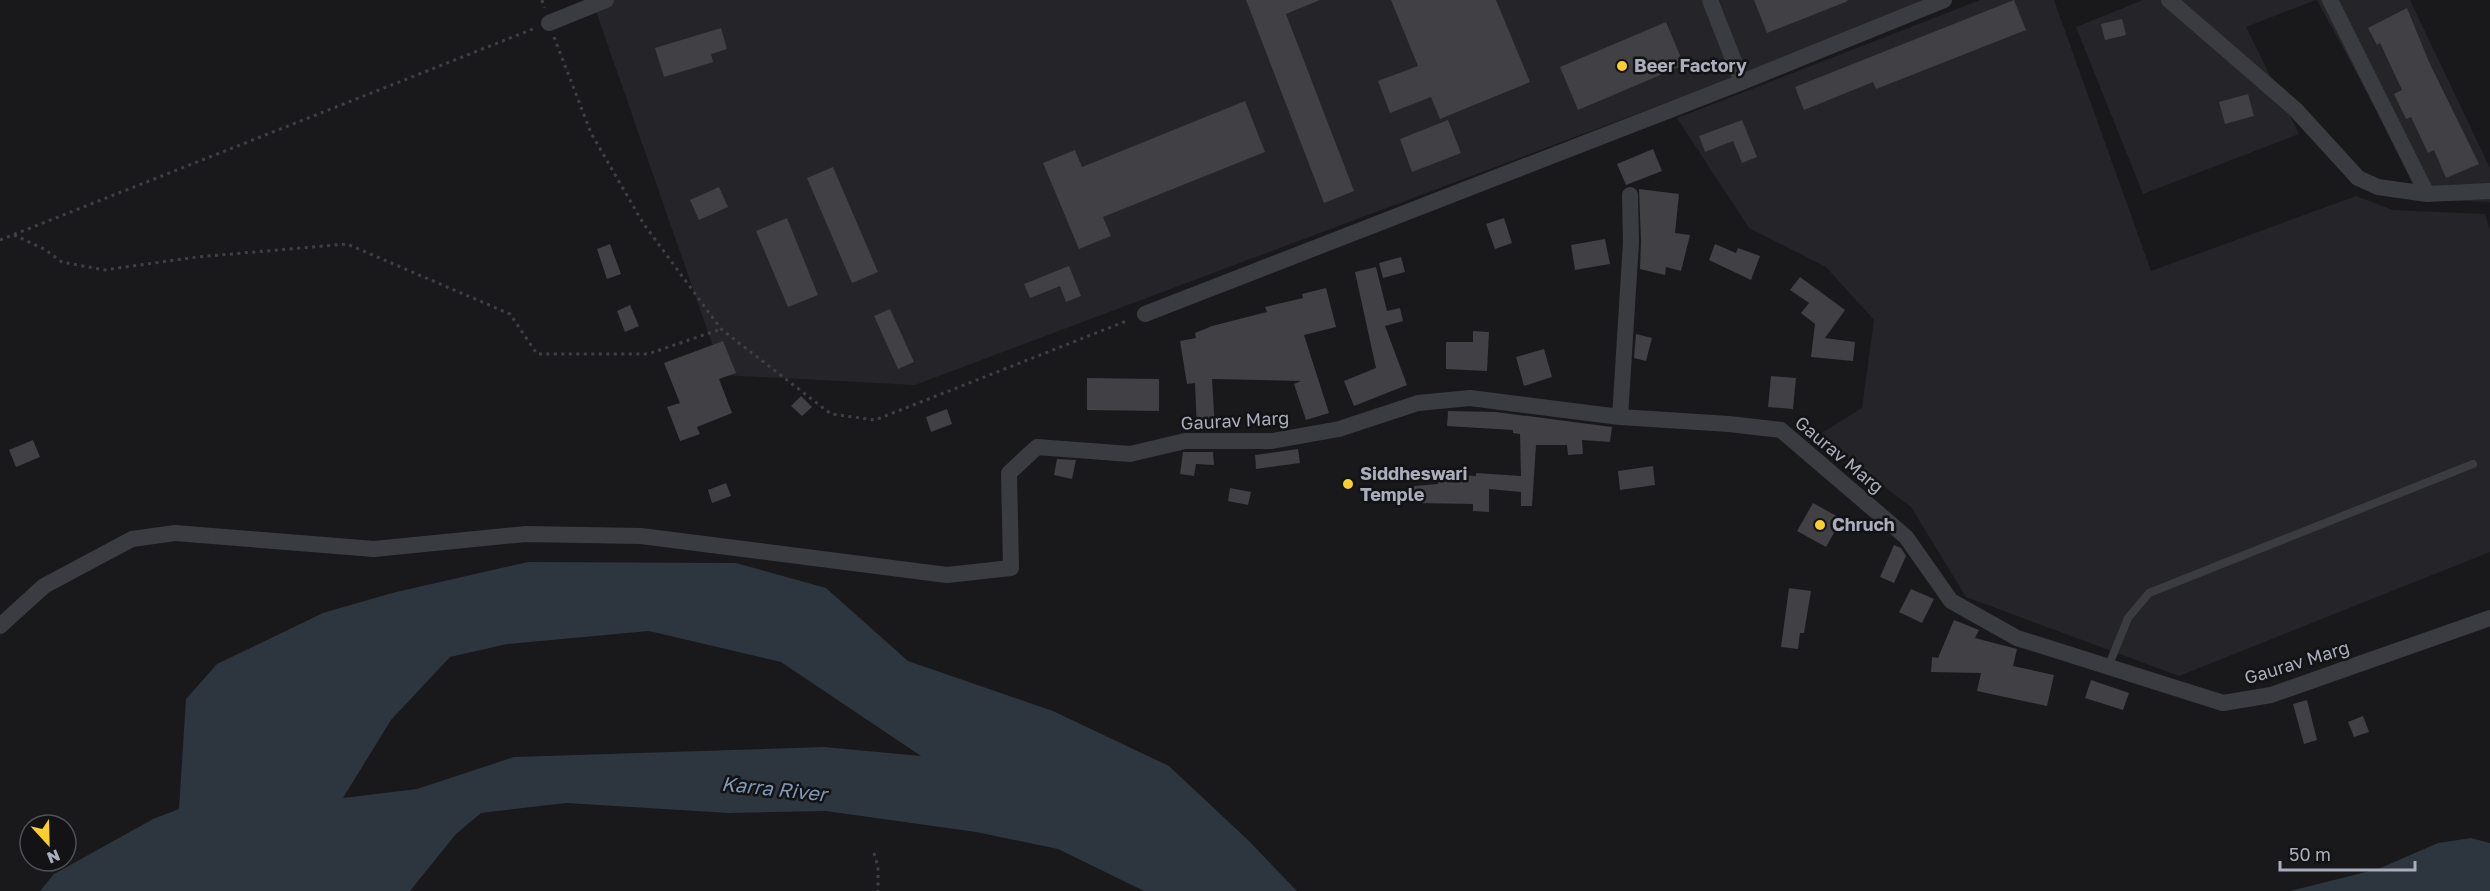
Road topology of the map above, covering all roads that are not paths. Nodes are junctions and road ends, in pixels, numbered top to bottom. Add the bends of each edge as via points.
1 (606, 0) edge
2 (1710, 0) edge
3 (1944, 0) edge
4 (2169, 0) edge
5 (2330, 0) edge
6 (549, 23) road end
7 (1742, 82) junction
8 (2490, 190) edge
9 (2427, 194) junction
10 (1630, 195) dead end
11 (1145, 314) road end
12 (1620, 417) junction
13 (2473, 464) dead end
14 (2490, 618) edge
15 (0, 626) edge
16 (2108, 667) junction

1 - 6 street
2 - 7 street
3 - 7 street
4 - 9 street via 2295,109 2358,178 2378,187
5 - 9 street
7 - 11 street
8 - 9 street
10 - 12 street via 1631,242
12 - 15 street, Gaurav Marg via 1470,398 1418,403 1339,429 1272,441 1185,441 1130,454 1037,447 1010,473 1011,568 947,575 641,536 526,534 374,549 175,532 132,540 44,586
12 - 16 street, Gaurav Marg via 1781,430 1906,537 1951,602 2017,638
13 - 16 lane via 2149,593 2128,618
14 - 16 street, Gaurav Marg via 2271,695 2223,703

